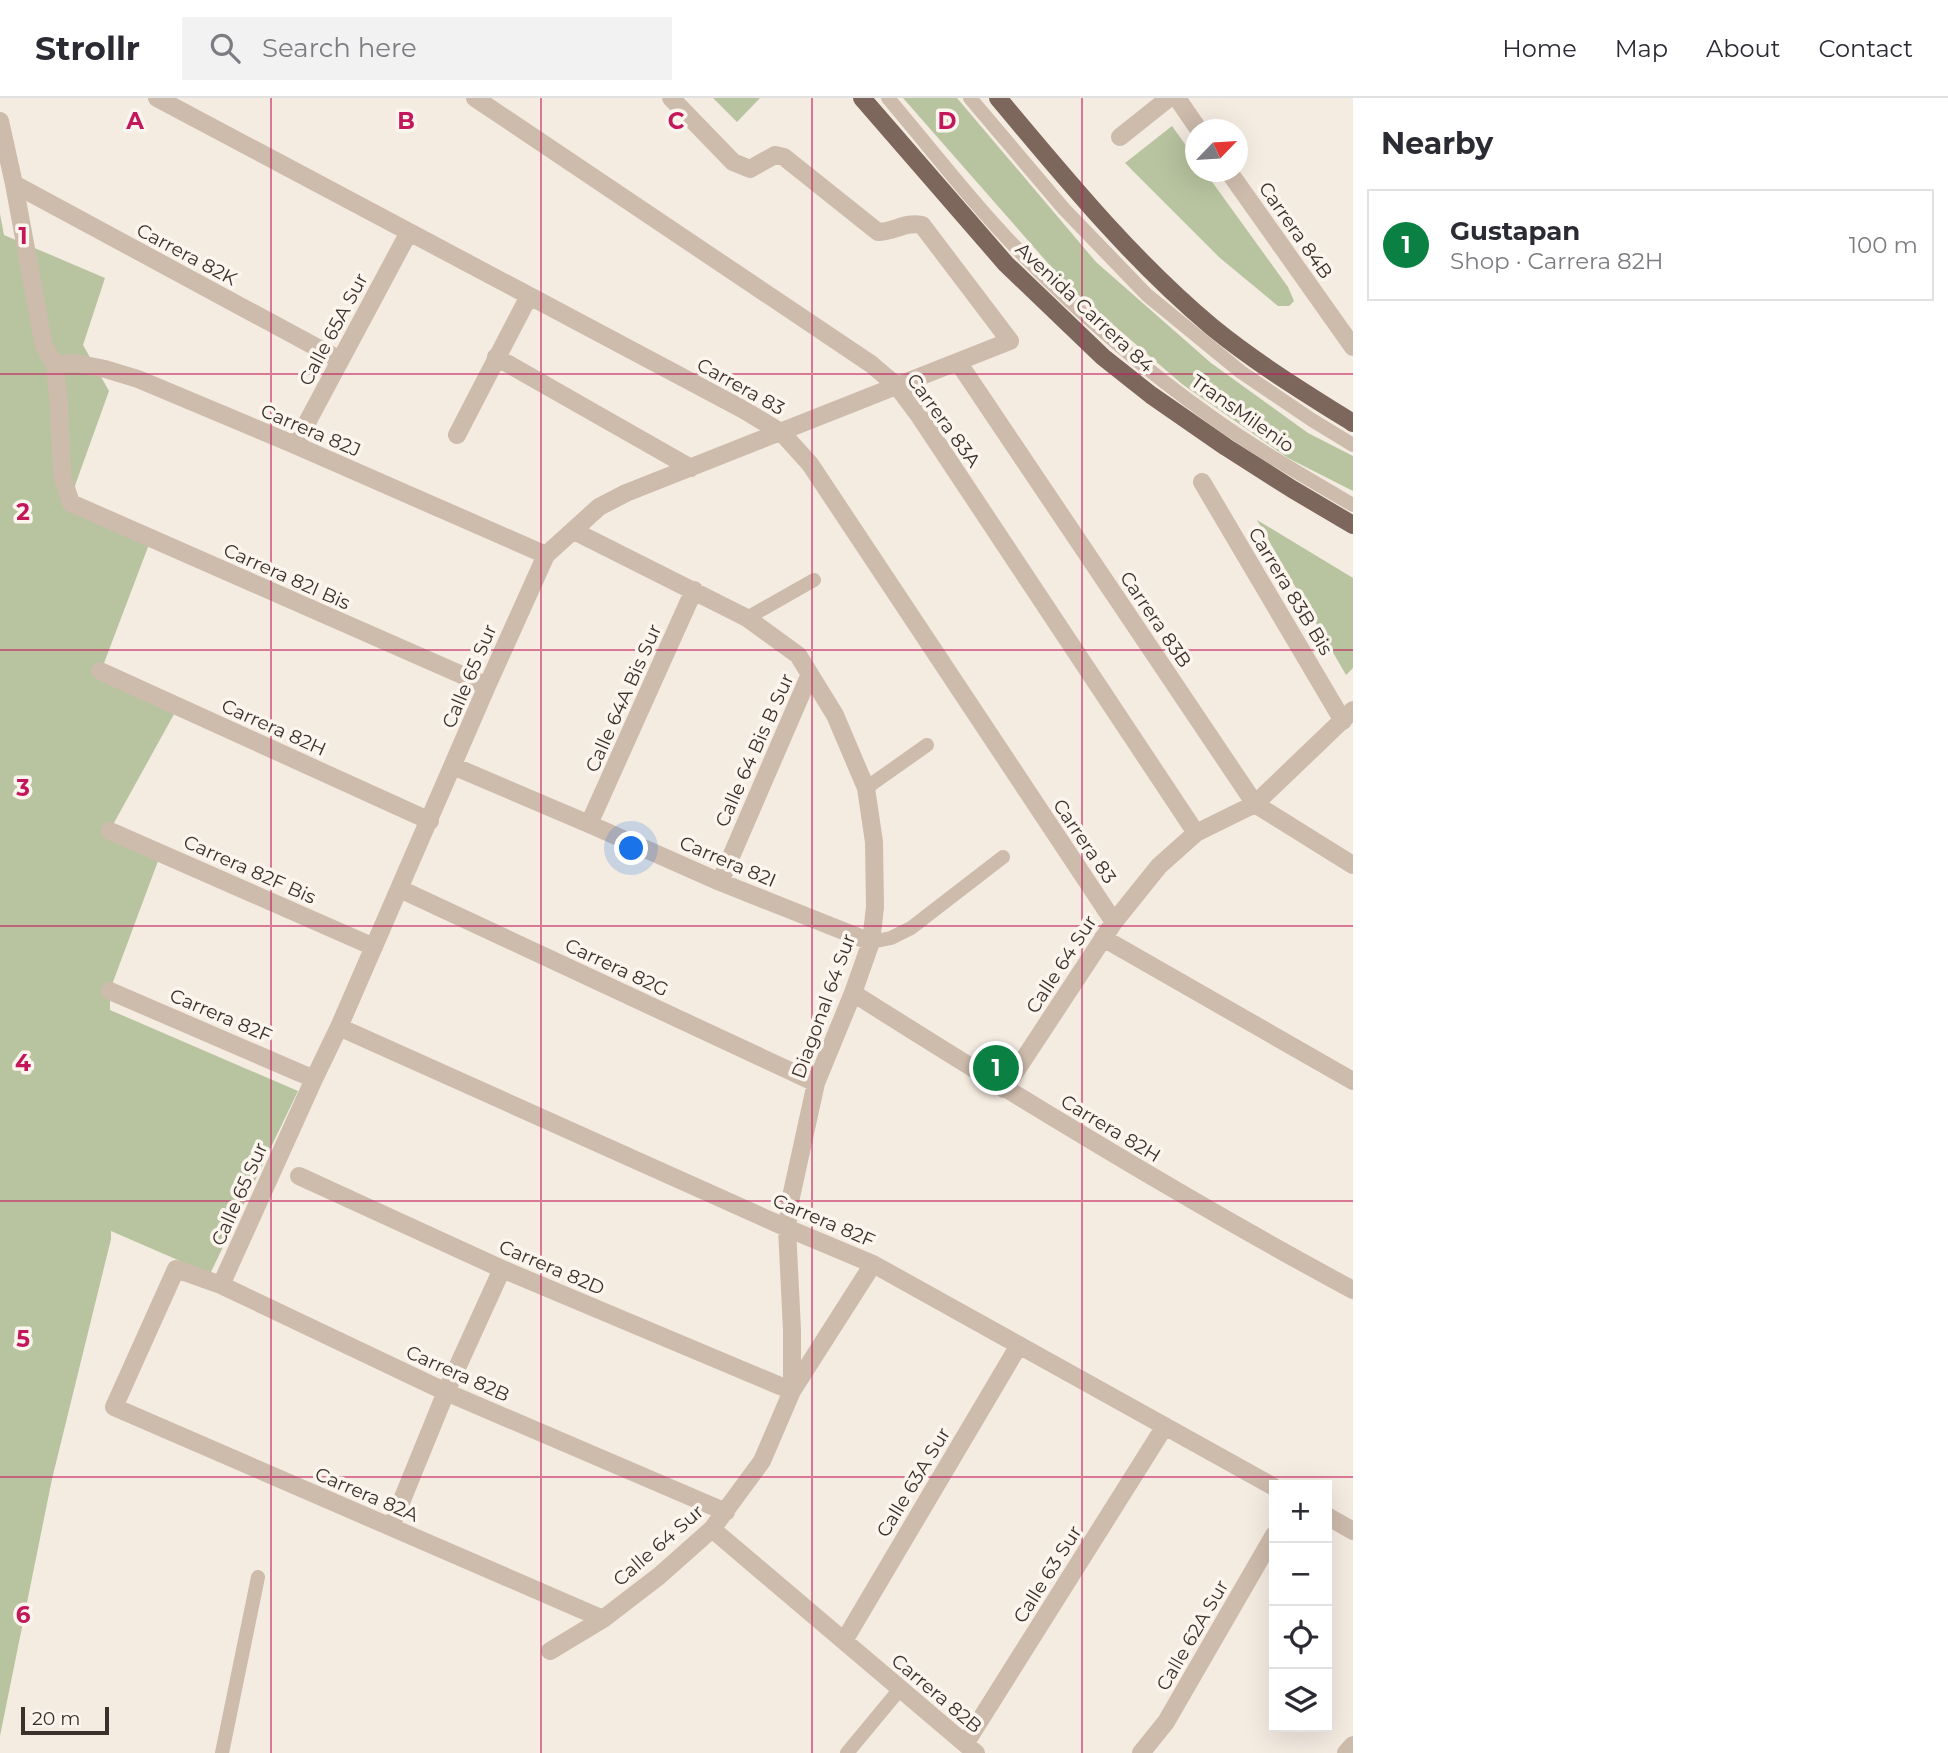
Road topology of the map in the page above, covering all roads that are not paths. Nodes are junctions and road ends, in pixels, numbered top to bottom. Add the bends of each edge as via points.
1 (157, 98) edge
2 (475, 98) edge
3 (671, 98) edge
4 (862, 98) edge
5 (888, 98) edge
6 (970, 98) edge
7 (998, 98) edge
8 (1169, 98) edge
9 (1177, 98) edge
10 (1191, 119) edge
11 (0, 121) edge
12 (1120, 137) dead end
13 (1236, 182) edge
14 (14, 184) junction
15 (409, 232) junction
16 (529, 296) junction
17 (1353, 347) edge
18 (496, 357) junction
19 (340, 360) junction
20 (958, 362) junction
21 (55, 365) junction
22 (897, 386) junction
23 (1353, 423) edge
24 (782, 433) junction
25 (457, 435) dead end
26 (295, 445) junction
27 (1353, 445) edge
28 (691, 468) junction
29 (1202, 482) dead end
30 (1353, 505) edge
31 (1353, 525) edge
32 (574, 531) junction
33 (546, 555) junction
34 (814, 580) dead end
35 (694, 590) junction
36 (747, 618) junction
37 (100, 671) dead end
38 (810, 674) junction
39 (486, 686) junction
40 (1348, 716) edge
41 (927, 745) dead end
42 (453, 766) junction
43 (866, 788) junction
44 (1255, 804) junction
45 (430, 821) junction
46 (589, 824) junction
47 (110, 831) dead end
48 (1196, 833) junction
49 (1003, 857) dead end
50 (1353, 865) edge
51 (720, 881) junction
52 (400, 889) junction
53 (1114, 922) junction
54 (1103, 938) junction
55 (872, 942) junction
56 (374, 947) junction
57 (110, 990) dead end
58 (853, 993) junction
59 (340, 1027) junction
60 (314, 1079) junction
61 (1353, 1081) edge
62 (816, 1083) junction
63 (1004, 1089) junction
64 (299, 1176) dead end
65 (787, 1228) junction
66 (873, 1264) junction
67 (502, 1269) junction
68 (221, 1285) junction
69 (1353, 1290) edge
70 (1019, 1345) junction
71 (792, 1391) junction
72 (446, 1392) junction
73 (114, 1407) joint
74 (1165, 1426) junction
75 (1269, 1484) edge
76 (726, 1512) junction
77 (1332, 1519) edge
78 (391, 1527) junction
79 (712, 1529) junction
80 (1353, 1531) edge
81 (1269, 1543) edge
82 (258, 1577) dead end
83 (603, 1619) junction
84 (844, 1641) junction
85 (550, 1651) dead end
86 (900, 1689) junction
87 (970, 1748) edge
88 (222, 1753) edge
89 (847, 1753) edge
90 (1141, 1753) edge

1 - 15 street, Carrera 83
2 - 22 street, Carrera 83A via 871,364
3 - 20 street, Calle 65 Sur via 733,162 750,169 775,155 784,157 878,232 922,225 1010,341
4 - 31 main road, Avenida Carrera 84 via 1006,264 1103,357 1226,447
5 - 30 lane, TransMilenio via 1022,254 1073,305 1213,418
6 - 27 lane, TransMilenio via 1064,209 1147,295 1241,372
7 - 23 main road via 1107,224 1212,327
8 - 12 street
9 - 10 street
11 - 14 street
13 - 17 street, Carrera 84B
14 - 19 street, Carrera 82K
14 - 21 street via 44,346
15 - 16 street, Carrera 83
15 - 19 street, Calle 65A Sur
16 - 18 street
16 - 24 street, Carrera 83
18 - 25 street
18 - 28 street
19 - 26 street, Calle 65A Sur
20 - 22 street, Calle 65 Sur
20 - 44 street, Carrera 83B
21 - 26 street, Carrera 82J via 75,363 138,379
21 - 39 street, Carrera 82I Bis via 62,476 71,503
22 - 24 street, Calle 65 Sur
22 - 48 street, Carrera 83A
24 - 28 street, Calle 65 Sur
24 - 53 street, Carrera 83 via 810,464
26 - 33 street, Carrera 82J
28 - 32 street, Calle 65 Sur via 599,507
29 - 40 street, Carrera 83B Bis
32 - 33 street, Calle 65 Sur
32 - 35 street, Diagonal 64 Sur
33 - 39 street, Calle 65 Sur
34 - 36 lane
35 - 36 street, Diagonal 64 Sur
35 - 46 street, Calle 64A Bis Sur
36 - 38 street, Diagonal 64 Sur via 798,655
37 - 45 street, Carrera 82H
38 - 43 street, Diagonal 64 Sur via 835,715
38 - 51 street, Calle 64 Bis B Sur
39 - 42 street, Calle 65 Sur
40 - 44 street, Calle 64 Sur
41 - 43 lane
42 - 45 street, Calle 65 Sur
42 - 46 street, Carrera 82I
43 - 55 street, Diagonal 64 Sur via 874,842
44 - 48 street, Calle 64 Sur
44 - 50 street, Carrera 83B
45 - 52 street, Calle 65 Sur
46 - 51 street, Carrera 82I
47 - 56 street, Carrera 82F Bis
48 - 53 street, Calle 64 Sur via 1159,866
49 - 55 lane via 911,928
51 - 55 street, Carrera 82I
52 - 56 street, Calle 65 Sur
52 - 62 street, Carrera 82G
53 - 54 street, Calle 64 Sur
54 - 61 street
54 - 63 street, Calle 64 Sur
55 - 58 street, Diagonal 64 Sur
56 - 59 street, Calle 65 Sur
57 - 60 street, Carrera 82F
58 - 62 street, Diagonal 64 Sur
58 - 63 street, Carrera 82H
59 - 60 street, Calle 65 Sur
59 - 65 street, Carrera 82F
60 - 68 street, Calle 65 Sur
62 - 65 street, Diagonal 64 Sur
63 - 69 street, Carrera 82H via 1191,1201
64 - 67 street, Carrera 82D
65 - 66 street, Carrera 82F
65 - 71 street, Diagonal 64 Sur
66 - 70 street, Carrera 82F
66 - 71 street, Calle 64 Sur
67 - 71 street, Carrera 82D
67 - 72 street
68 - 72 street, Carrera 82B
68 - 73 street, Carrera 82B via 176,1269
70 - 74 street, Carrera 82F
70 - 84 street, Calle 63A Sur
71 - 76 street, Calle 64 Sur via 762,1461
72 - 76 street, Carrera 82B
72 - 78 street
73 - 78 street, Carrera 82A
74 - 75 street, Carrera 82F
74 - 87 street, Calle 63 Sur
76 - 79 street, Calle 64 Sur
77 - 80 street
78 - 83 street, Carrera 82A
79 - 83 street, Calle 64 Sur
79 - 84 street, Carrera 82B
81 - 90 street, Calle 62A Sur via 1166,1722
82 - 88 lane
83 - 85 street, Calle 64 Sur
84 - 86 street, Carrera 82B
86 - 87 street, Carrera 82B
86 - 89 lane

